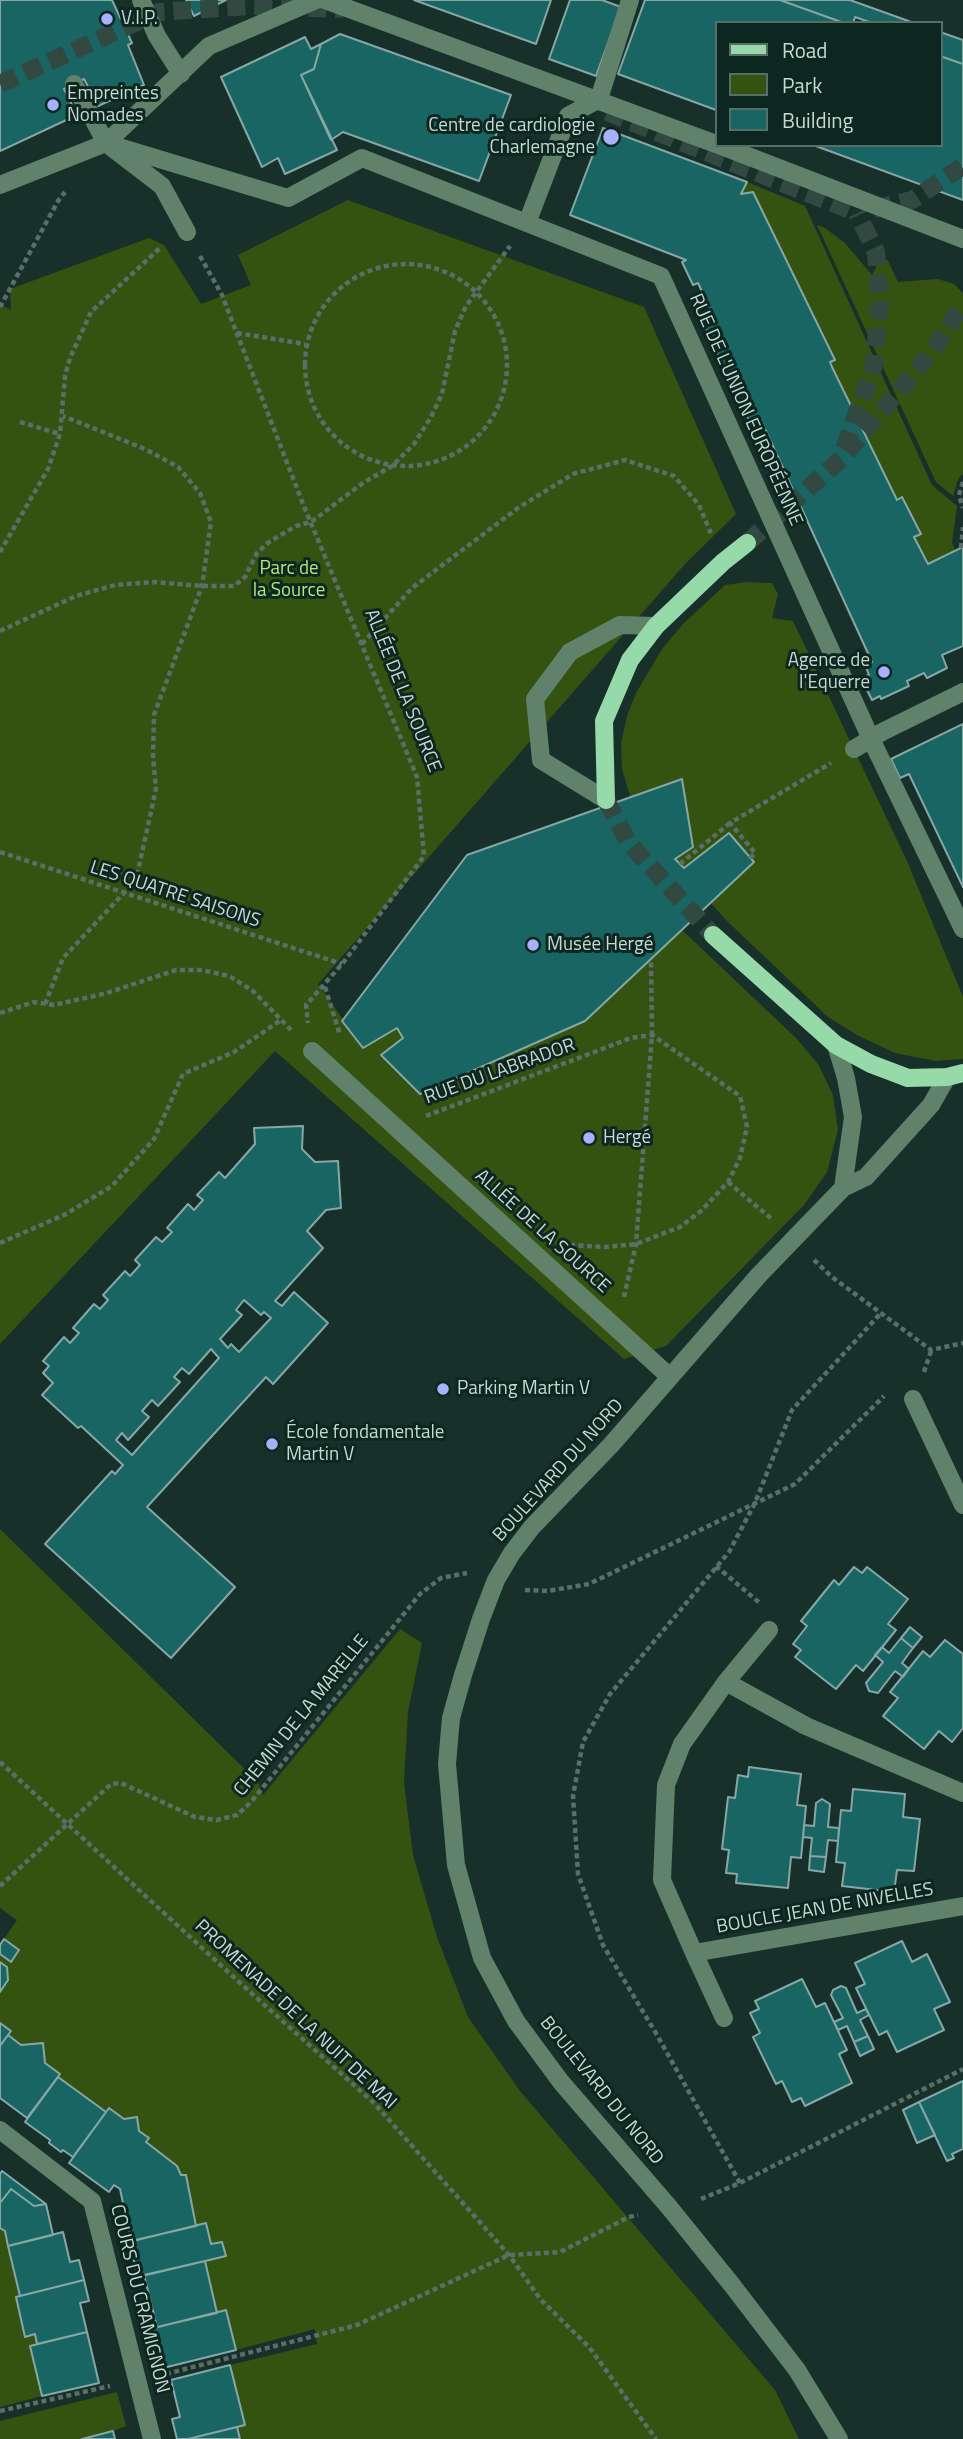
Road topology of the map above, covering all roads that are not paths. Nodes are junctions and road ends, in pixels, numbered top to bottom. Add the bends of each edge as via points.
1 (141, 0) edge
2 (316, 0) edge
3 (325, 0) tunnel mouth
4 (630, 0) edge
5 (181, 74) junction
6 (74, 84) dead end
7 (599, 99) junction
8 (106, 143) junction
9 (715, 144) edge
10 (723, 147) edge
11 (0, 186) edge
12 (527, 223) junction
13 (187, 232) road end
14 (963, 239) edge
15 (747, 543) tunnel mouth
16 (656, 626) junction
17 (963, 692) edge
18 (876, 735) junction
19 (854, 749) road end
20 (606, 800) joint
21 (963, 929) edge
22 (713, 935) tunnel mouth
23 (836, 1045) junction
24 (312, 1052) road end
25 (955, 1075) edge
26 (843, 1188) junction
27 (670, 1377) junction
28 (913, 1399) road end
29 (963, 1504) edge
30 (769, 1630) road end
31 (726, 1682) junction
32 (963, 1793) edge
33 (963, 1906) edge
34 (694, 1953) junction
35 (724, 2018) dead end
36 (0, 2130) edge
37 (152, 2439) edge
38 (839, 2439) edge

1 - 5 street
2 - 5 street via 209,46
3 - 7 street
4 - 7 street
5 - 8 street
6 - 8 street
7 - 9 street
7 - 12 street via 568,116
8 - 11 street
8 - 12 street, RUE DE L'UNION EUROPÉENNE via 288,198 362,158
8 - 13 street via 162,186
10 - 14 street
12 - 18 street, RUE DE L'UNION EUROPÉENNE via 661,276
15 - 16 main road
16 - 20 main road via 630,660 604,721
16 - 20 street via 620,625 570,652 535,699 541,760
17 - 18 street
18 - 19 street
18 - 21 street, RUE DE L'UNION EUROPÉENNE
22 - 23 main road
23 - 25 main road via 908,1078
23 - 26 street via 853,1117
24 - 27 street, ALLÉE DE LA SOURCE
25 - 26 street, BOULEVARD DU NORD via 866,1177
26 - 27 street, BOULEVARD DU NORD
27 - 38 street, BOULEVARD DU NORD via 532,1527 496,1580 452,1718 447,1764 456,1865 482,1958 516,2021 797,2370
28 - 29 street
30 - 31 street, BOUCLE JEAN DE NIVELLES
31 - 32 street via 806,1726
31 - 34 street, BOUCLE JEAN DE NIVELLES via 682,1744 666,1785 662,1880
33 - 34 street, BOUCLE JEAN DE NIVELLES
34 - 35 street, BOUCLE JEAN DE NIVELLES
36 - 37 street, COURS DU CRAMIGNON via 92,2201

